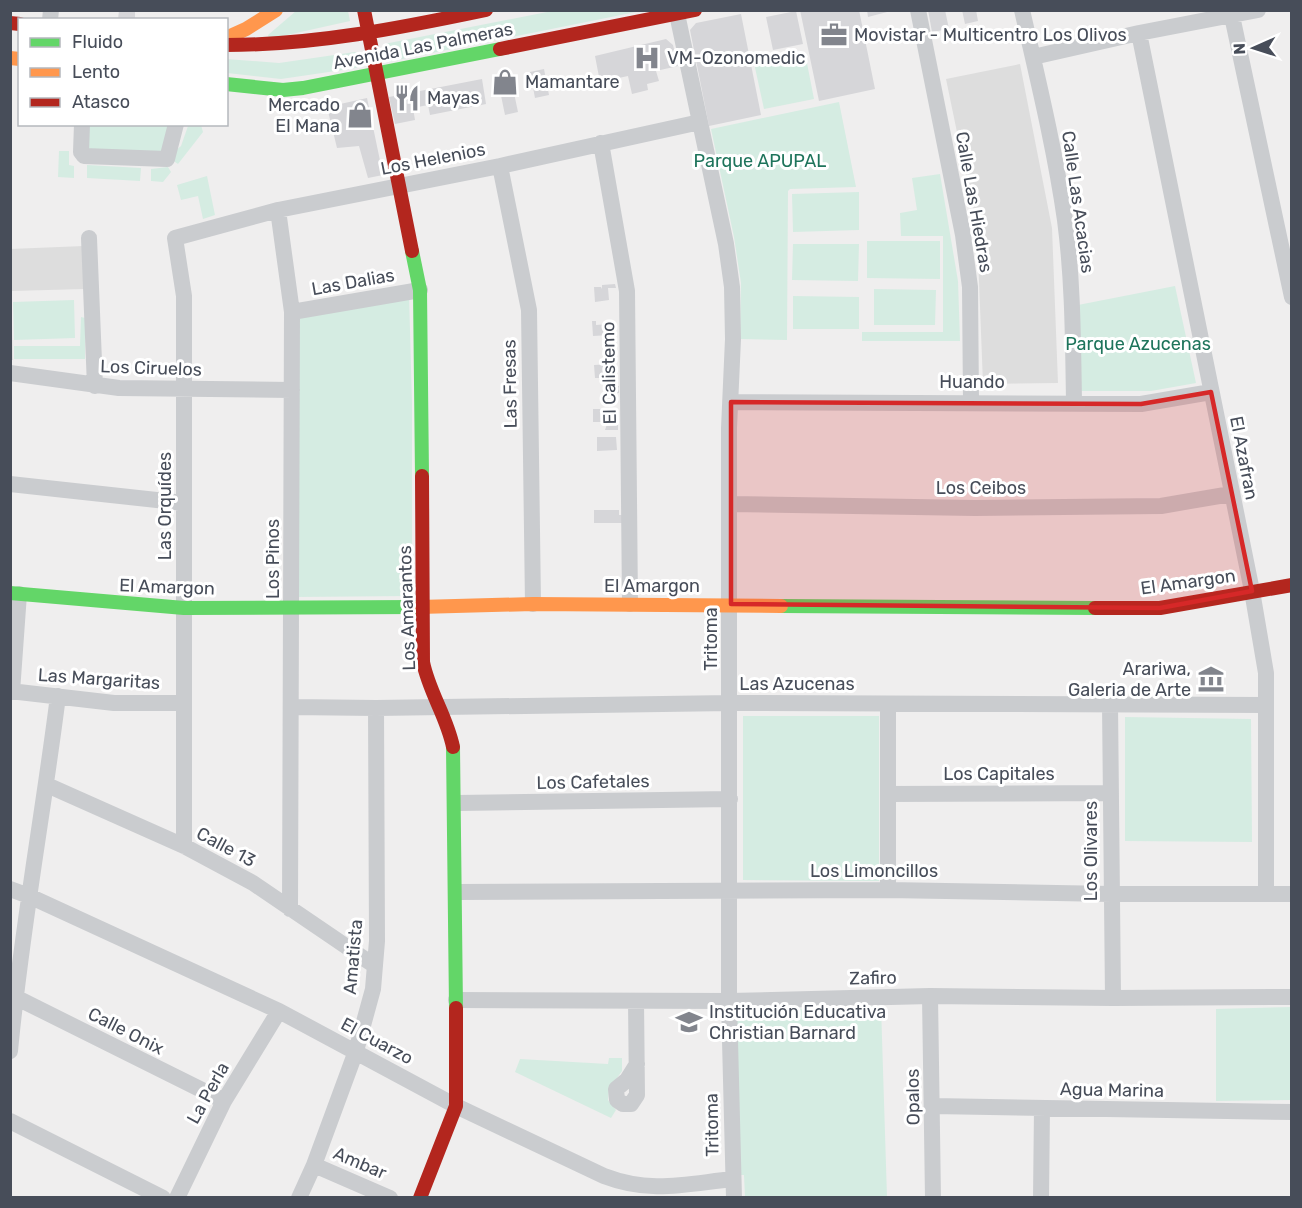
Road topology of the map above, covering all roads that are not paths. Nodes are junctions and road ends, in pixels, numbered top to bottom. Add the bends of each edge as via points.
1 (276, 10) edge
2 (364, 10) edge
3 (486, 10) edge
4 (695, 10) edge
5 (918, 10) edge
6 (1022, 10) edge
7 (1258, 10) edge
8 (677, 14) junction
9 (1232, 16) junction
10 (1139, 33) junction
11 (369, 35) junction
12 (228, 37) edge
13 (228, 45) edge
14 (1033, 57) junction
15 (377, 74) junction
16 (228, 84) edge
17 (700, 122) junction
18 (82, 126) edge
19 (175, 126) edge
20 (601, 143) junction
21 (500, 166) junction
22 (399, 185) junction
23 (278, 210) junction
24 (89, 238) dead end
25 (175, 238) joint
26 (420, 290) junction
27 (1292, 297) edge
28 (292, 312) junction
29 (10, 373) edge
30 (95, 386) junction
31 (185, 390) junction
32 (292, 390) junction
33 (1210, 392) junction
34 (732, 402) junction
35 (971, 402) junction
36 (1074, 402) junction
37 (10, 484) edge
38 (1231, 494) junction
39 (184, 503) junction
40 (731, 504) junction
41 (1292, 585) edge
42 (1252, 591) junction
43 (15, 593) edge
44 (533, 604) junction
45 (630, 604) junction
46 (731, 604) junction
47 (292, 607) junction
48 (422, 607) junction
49 (184, 608) junction
50 (11, 691) edge
51 (58, 696) junction
52 (184, 703) junction
53 (730, 704) junction
54 (888, 704) junction
55 (1110, 704) junction
56 (1266, 705) junction
57 (292, 707) junction
58 (438, 707) junction
59 (376, 708) junction
60 (47, 785) junction
61 (1111, 793) junction
62 (888, 794) junction
63 (730, 799) junction
64 (457, 803) junction
65 (184, 846) junction
66 (10, 889) edge
67 (729, 890) junction
68 (888, 890) junction
69 (457, 892) junction
70 (1111, 894) junction
71 (1266, 894) junction
72 (1292, 894) edge
73 (29, 896) junction
74 (290, 909) junction
75 (375, 966) junction
76 (930, 996) junction
77 (13, 997) edge
78 (1292, 997) edge
79 (1113, 998) junction
80 (456, 1000) junction
81 (636, 1001) junction
82 (729, 1001) junction
83 (279, 1011) junction
84 (10, 1051) edge
85 (356, 1051) junction
86 (637, 1064) dead end
87 (224, 1101) junction
88 (456, 1106) junction
89 (933, 1106) junction
90 (1042, 1108) junction
91 (1292, 1112) edge
92 (10, 1121) edge
93 (314, 1165) junction
94 (733, 1179) junction
95 (163, 1197) edge
96 (177, 1197) edge
97 (299, 1197) edge
98 (390, 1197) edge
99 (420, 1197) edge
100 (734, 1197) edge
101 (933, 1197) edge
102 (1041, 1197) edge

1 - 12 street
2 - 11 street, Los Amarantos
3 - 11 street, Avenida Las Palmeras
4 - 8 street, Avenida Las Palmeras
5 - 35 street, Calle Las Hiedras via 963,235 971,318
6 - 14 street, Calle Las Acacias
7 - 9 street
8 - 15 street, Avenida Las Palmeras
8 - 17 street, Tritoma
9 - 10 street
9 - 27 street
10 - 14 street
10 - 33 street, El Azafran
11 - 13 street, Avenida Las Palmeras via 290,45
11 - 15 street, Los Amarantos
14 - 36 street, Calle Las Acacias via 1065,221
15 - 16 street, Avenida Las Palmeras via 283,90
15 - 22 street, Los Amarantos
17 - 20 street, Los Helenios
17 - 34 street, Tritoma via 732,287
18 - 19 street via 84,156 167,159
20 - 21 street, Los Helenios
20 - 45 street, El Calistemo via 627,291
21 - 22 street, Los Helenios
21 - 44 street, Las Fresas via 528,310
22 - 23 street, Los Helenios
22 - 26 street, Los Amarantos
23 - 25 street, Los Helenios
23 - 28 street, Los Pinos
24 - 30 street
25 - 31 street, Las Orquídes via 184,296
26 - 28 street, Las Dalias
26 - 48 street, Los Amarantos
28 - 32 street, Los Pinos
29 - 30 street, Los Ciruelos
30 - 31 street, Los Ciruelos
31 - 32 street, Los Ciruelos
31 - 39 street, Las Orquídes
32 - 47 street, Los Pinos
33 - 36 street, Huando via 1141,404
33 - 38 street, El Azafran
34 - 35 street, Huando
34 - 40 street, Tritoma
35 - 36 street, Huando
37 - 39 street
38 - 40 street, Los Ceibos via 1161,506
38 - 42 street, El Azafran
39 - 49 street, Las Orquídes
40 - 46 street, Tritoma
41 - 42 street, El Amargon
42 - 46 street, El Amargon via 1160,608
42 - 56 street, El Azafran via 1266,673
43 - 49 street, El Amargon
43 - 50 street
44 - 45 street, El Amargon
44 - 48 street, El Amargon
45 - 46 street, El Amargon
46 - 53 street, Tritoma
47 - 48 street, El Amargon
47 - 49 street, El Amargon
47 - 57 street, Los Pinos
48 - 58 street, Los Amarantos via 424,670
49 - 52 street, Las Orquídes
50 - 51 street, Las Margaritas
51 - 52 street, Las Margaritas via 114,703
51 - 60 street
52 - 65 street, Las Orquídes
53 - 54 street, Las Azucenas
53 - 58 street, Las Azucenas
53 - 63 street, Tritoma
54 - 55 street, Las Azucenas
54 - 62 street
55 - 56 street, Las Azucenas
55 - 61 street, Los Olivares
56 - 71 street, El Azafran
57 - 59 street, Las Azucenas
57 - 74 street, Los Pinos
58 - 59 street, Las Azucenas
58 - 64 street, Los Amarantos via 454,742
59 - 75 street, Amatista
60 - 65 street, Calle 13
60 - 73 street
61 - 62 street, Los Capitales
61 - 70 street, Los Olivares
62 - 68 street
63 - 64 street, Los Cafetales
63 - 67 street, Tritoma
64 - 69 street, Los Amarantos
65 - 74 street, Calle 13 via 253,883
66 - 73 street, El Cuarzo
67 - 68 street, Los Limoncillos
67 - 69 street, Los Limoncillos
67 - 82 street, Tritoma
68 - 70 street, Los Limoncillos
69 - 80 street, Los Amarantos
70 - 71 street, Los Limoncillos
70 - 79 street, Los Olivares
71 - 72 street, Los Limoncillos
73 - 77 street
73 - 83 street, El Cuarzo
74 - 75 street, Calle 13
75 - 85 street, Amatista via 373,989
76 - 79 street, Zafiro
76 - 82 street, Zafiro
76 - 89 street, Opalos
77 - 84 street
77 - 87 street, Calle Onix
78 - 79 street, Zafiro
80 - 81 street, Zafiro
80 - 88 street, Los Amarantos
81 - 82 street, Zafiro
81 - 86 street
82 - 94 street, Tritoma
83 - 85 street, El Cuarzo
83 - 87 street, La Perla
85 - 88 street, El Cuarzo
85 - 93 street, Amatista
87 - 96 street, La Perla
88 - 94 street, El Cuarzo via 623,1183 658,1187
88 - 99 street, Los Amarantos
89 - 90 street, Agua Marina
89 - 101 street, Opalos
90 - 91 street, Agua Marina
90 - 102 street
92 - 95 street
93 - 97 street, Amatista
93 - 98 street, Ambar
94 - 100 street, Tritoma

